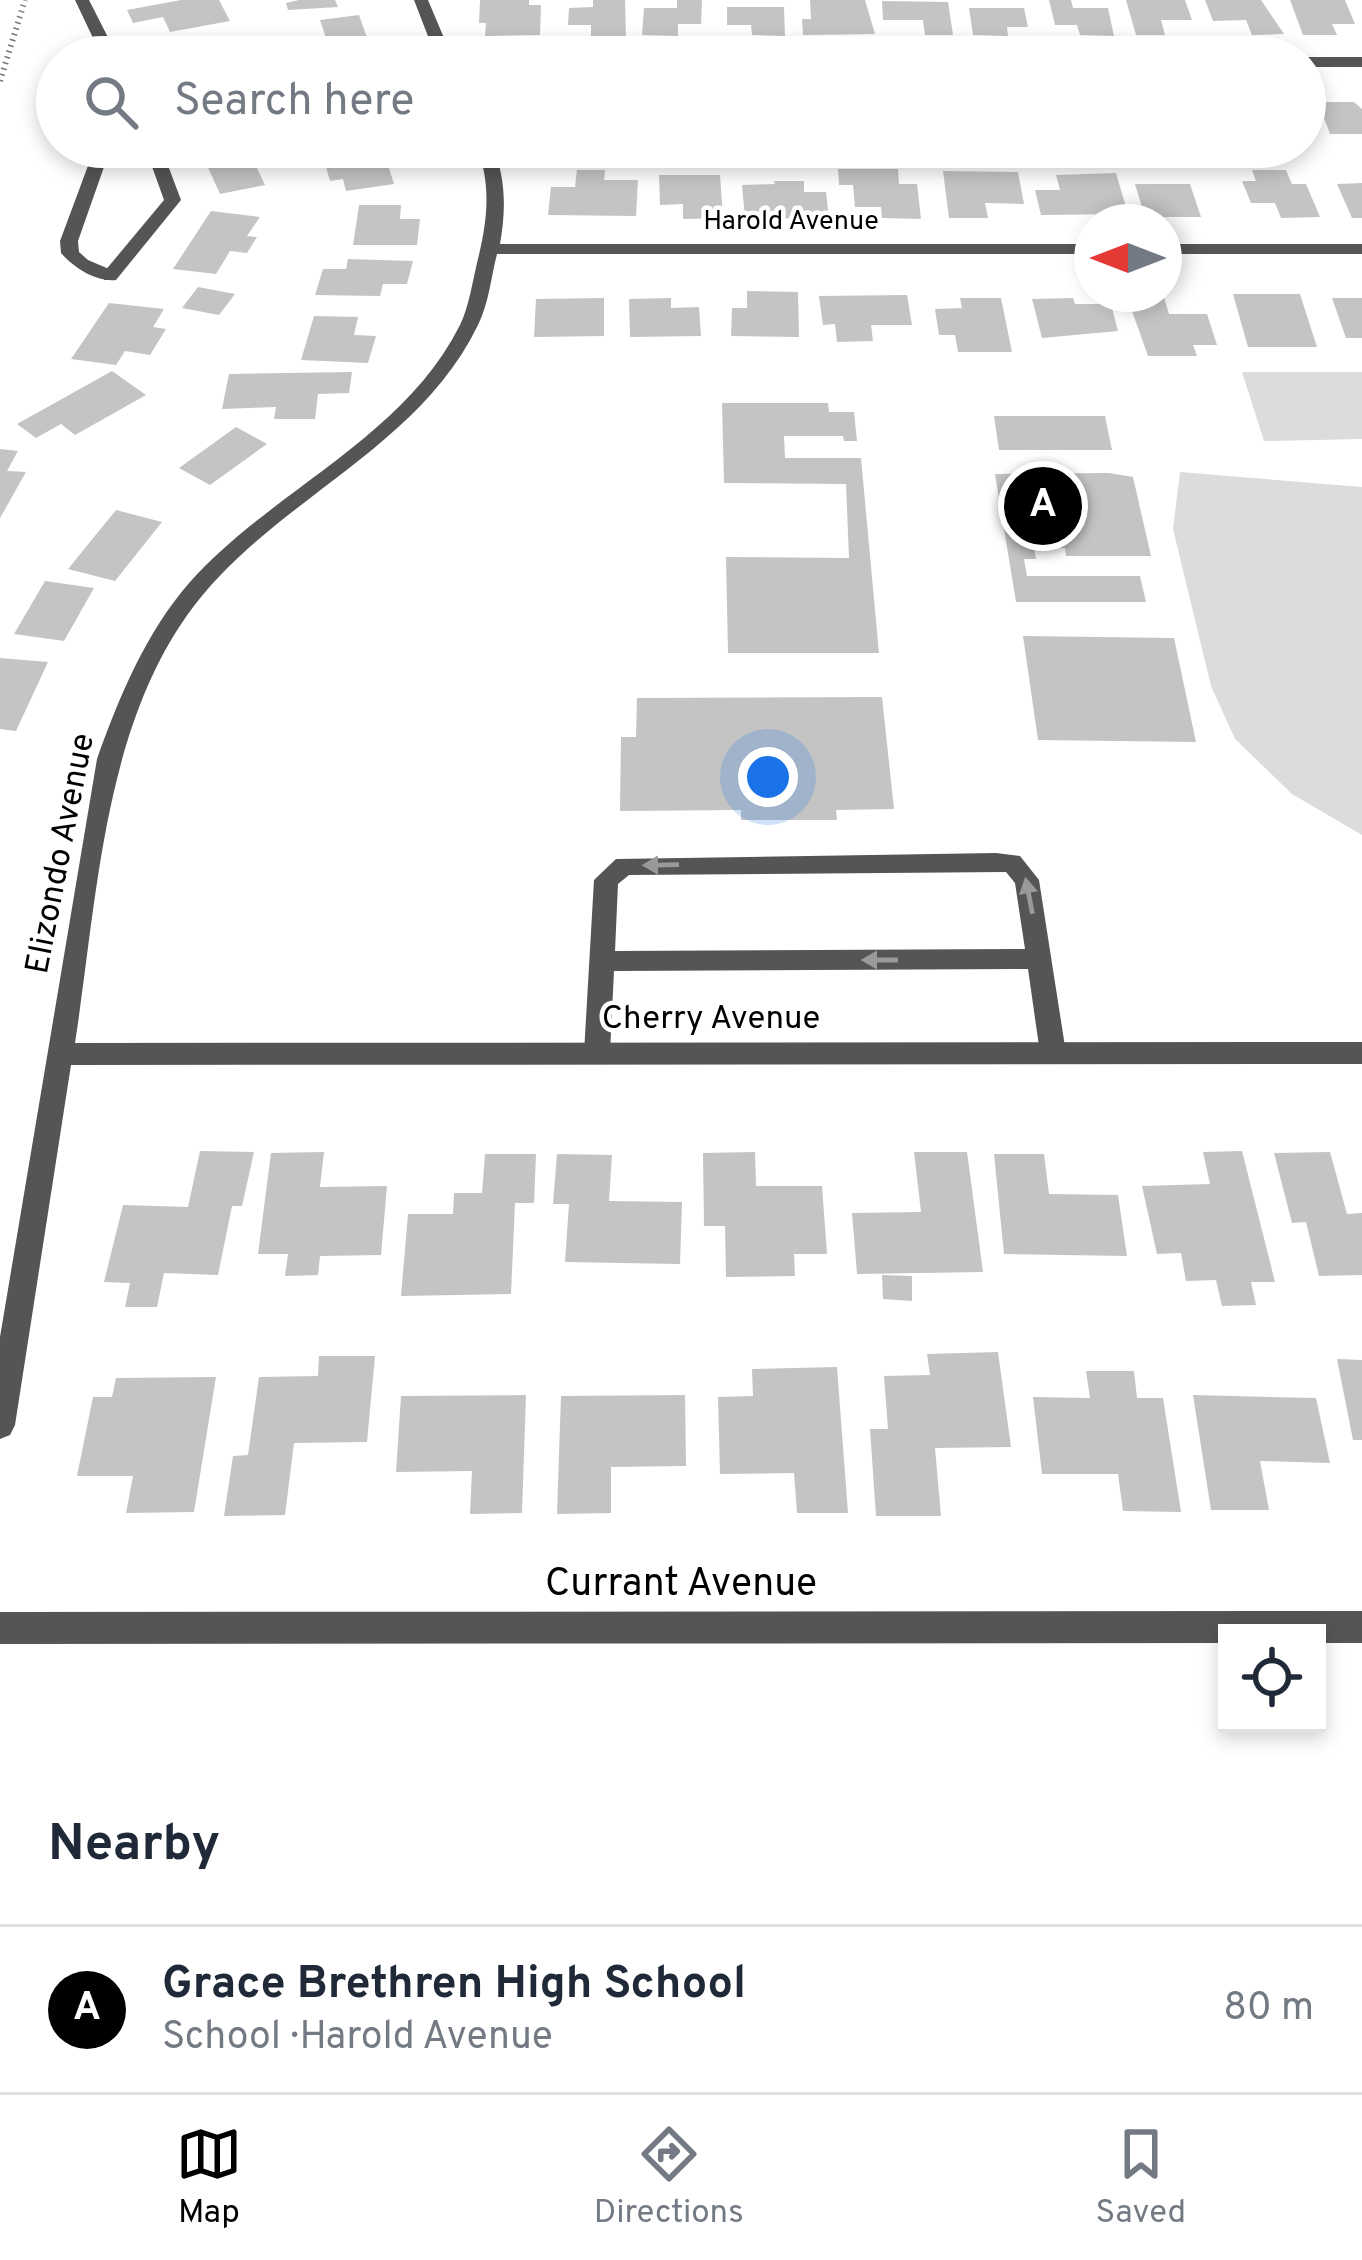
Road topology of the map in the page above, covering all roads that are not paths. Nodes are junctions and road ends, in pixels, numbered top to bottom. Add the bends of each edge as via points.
1 (82, 0) edge
2 (421, 0) edge
3 (100, 36) edge
4 (436, 36) edge
5 (1326, 62) edge
6 (1362, 62) edge
7 (95, 168) edge
8 (161, 168) edge
9 (490, 168) edge
10 (490, 249) junction
11 (1074, 249) edge
12 (1182, 249) edge
13 (1362, 250) edge
14 (1039, 959) junction
15 (602, 961) junction
16 (598, 1053) junction
17 (1053, 1053) junction
18 (1362, 1053) edge
19 (59, 1054) junction
20 (0, 1424) edge
21 (1362, 1627) edge
22 (0, 1628) edge

1 - 3 street
2 - 4 street
5 - 6 street
7 - 8 street via 70,253 110,276 173,200
9 - 10 street, Elizondo Avenue via 497,200
10 - 11 street, Harold Avenue
10 - 19 street, Elizondo Avenue via 470,324 437,376 239,542 156,645 108,759
12 - 13 street
14 -> 15 street
14 -> 15 street via 1022,870 973,862 624,866 606,880
14 - 17 street
15 - 16 street
16 - 17 street, Cherry Avenue
16 - 19 street, Cherry Avenue
17 - 18 street, Cherry Avenue
19 - 20 street, Elizondo Avenue
21 - 22 street, Currant Avenue

